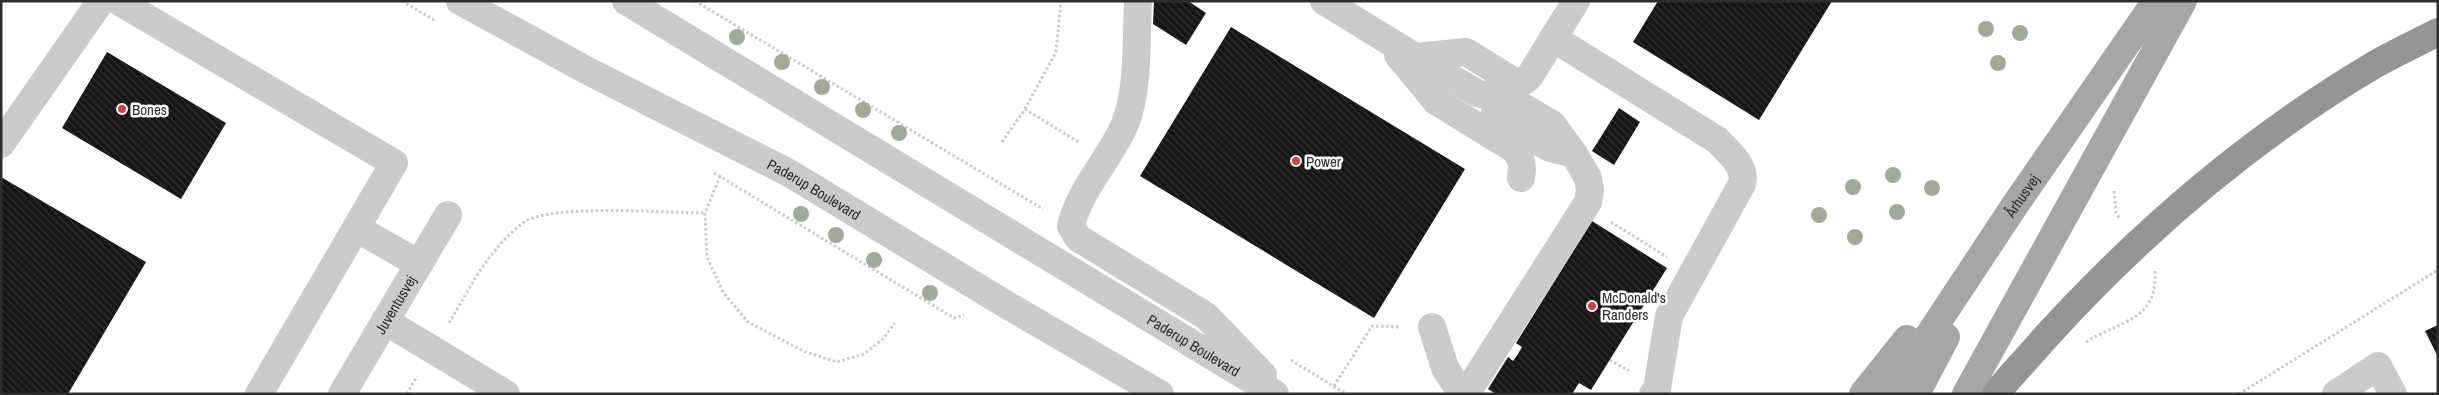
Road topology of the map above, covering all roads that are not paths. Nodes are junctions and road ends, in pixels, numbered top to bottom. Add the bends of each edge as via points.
1 (101, 1) edge
2 (118, 1) edge
3 (460, 1) edge
4 (626, 1) edge
5 (1138, 1) edge
6 (1324, 1) edge
7 (1576, 1) edge
8 (2156, 1) edge
9 (2183, 1) edge
10 (2438, 32) edge
11 (1553, 38) junction
12 (1386, 40) junction
13 (1415, 57) junction
14 (1, 144) edge
15 (1521, 178) dead end
16 (2015, 205) junction
17 (448, 215) dead end
18 (356, 228) junction
19 (419, 264) junction
20 (1007, 305) junction
21 (385, 321) junction
22 (1432, 327) road end
23 (259, 394) edge
24 (342, 394) edge
25 (506, 394) edge
26 (1137, 394) edge
27 (1160, 394) edge
28 (1275, 394) edge
29 (1281, 394) edge
30 (1462, 394) edge
31 (1466, 394) edge
32 (1653, 394) edge
33 (1863, 394) edge
34 (1890, 394) edge
35 (1916, 394) edge
36 (1966, 394) edge
37 (1996, 394) edge
38 (2336, 394) edge
39 (2393, 394) edge

1 - 14 street
2 - 18 street via 394,163
3 - 20 street, Paderup Boulevard via 586,70 789,172
4 - 28 street, Paderup Boulevard
5 - 29 street via 1134,83 1125,122 1106,160 1075,207 1071,226 1078,238 1206,316
6 - 12 street
7 - 11 street
8 - 16 main road, Århusvej
9 - 36 main road
10 - 37 highway via 2375,64 2322,98 2194,194 2073,307
11 - 13 street via 1524,81 1513,81 1466,52
11 - 32 street via 1718,140 1739,163 1743,179 1670,316 1657,389
12 - 13 street
12 - 15 street via 1436,101 1514,149 1523,166
13 - 31 street via 1479,94 1498,118 1550,148 1574,154 1588,178 1590,190 1588,202
16 - 33 main road
16 - 34 main road, Århusvej
16 - 35 main road
17 - 19 street, Juventusvej
18 - 19 street
18 - 23 street
19 - 21 street, Juventusvej
20 - 26 street
20 - 27 street, Paderup Boulevard
21 - 24 street, Juventusvej
21 - 25 street
22 - 30 street via 1445,368
38 - 39 street via 2378,366

